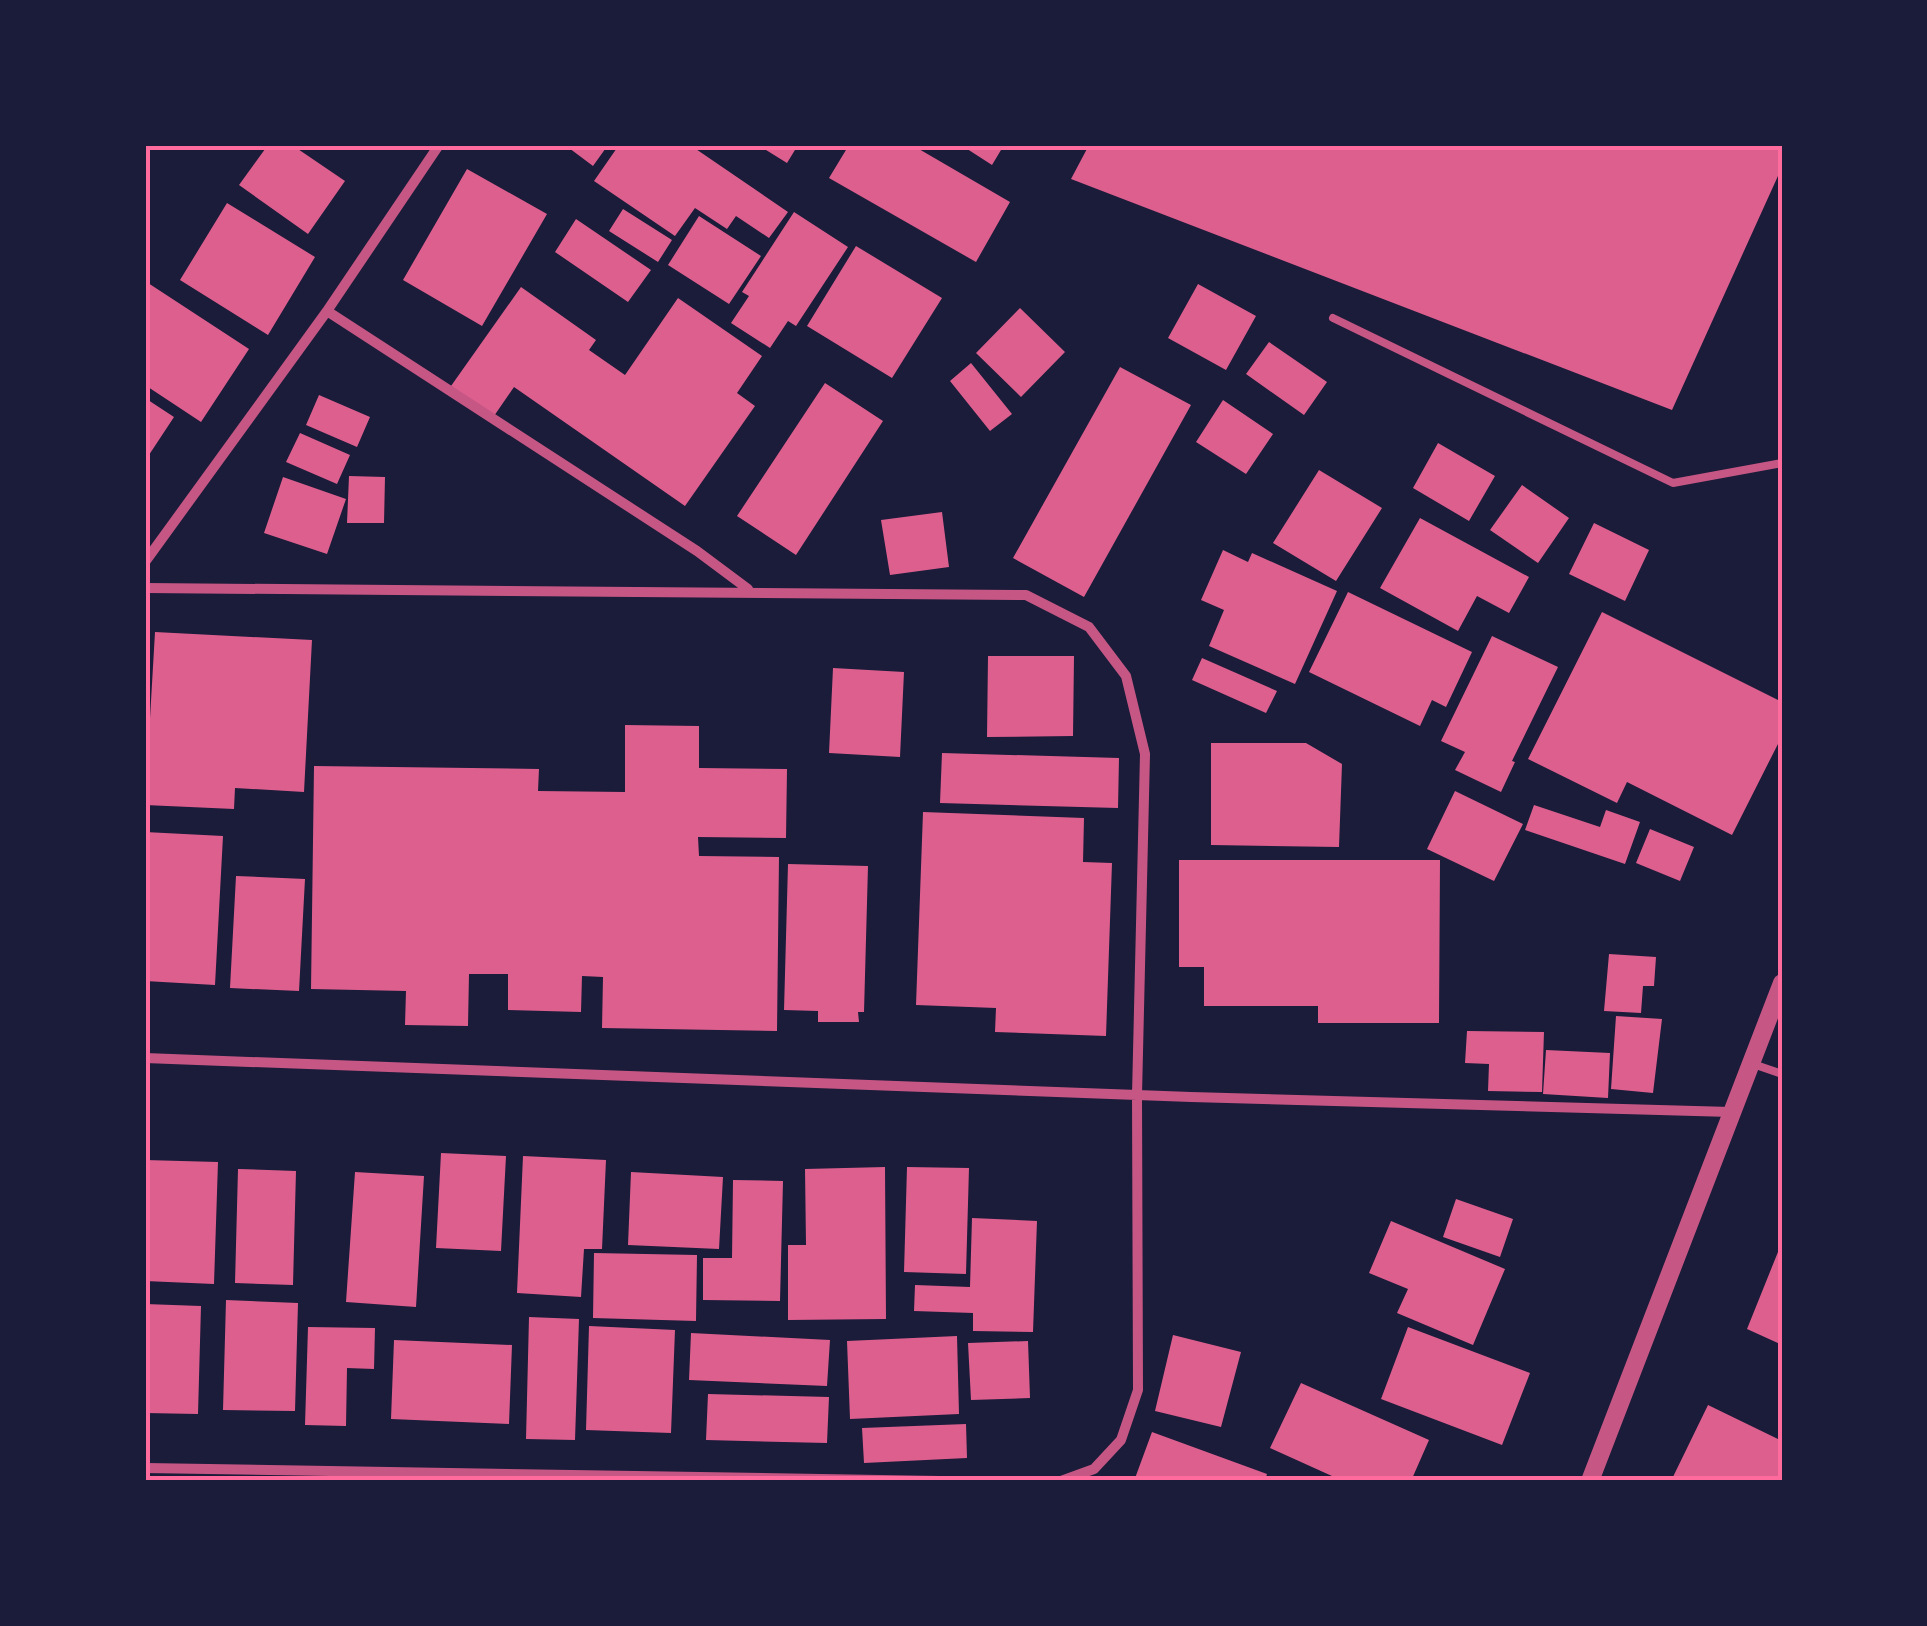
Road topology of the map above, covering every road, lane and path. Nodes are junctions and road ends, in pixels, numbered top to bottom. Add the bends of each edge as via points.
1 (439, 145) edge
2 (327, 311) junction
3 (1333, 318) dead end
4 (1782, 463) edge
5 (145, 562) edge
6 (145, 588) edge
7 (750, 590) junction
8 (1782, 983) edge
9 (145, 1058) edge
10 (1750, 1063) junction
11 (1782, 1074) edge
12 (1137, 1095) junction
13 (1732, 1112) junction
14 (145, 1468) edge
15 (940, 1481) edge
16 (1061, 1481) edge
17 (1590, 1481) edge

1 - 2 street
2 - 5 street
2 - 7 street
3 - 4 lane via 1673,483
6 - 7 street
7 - 12 street via 1026,595 1088,627 1108,652 1126,676 1145,754
8 - 10 street
9 - 12 street
10 - 11 lane
10 - 13 street
12 - 13 street
12 - 16 street via 1138,1390 1121,1440 1094,1469
13 - 17 street
14 - 15 street

